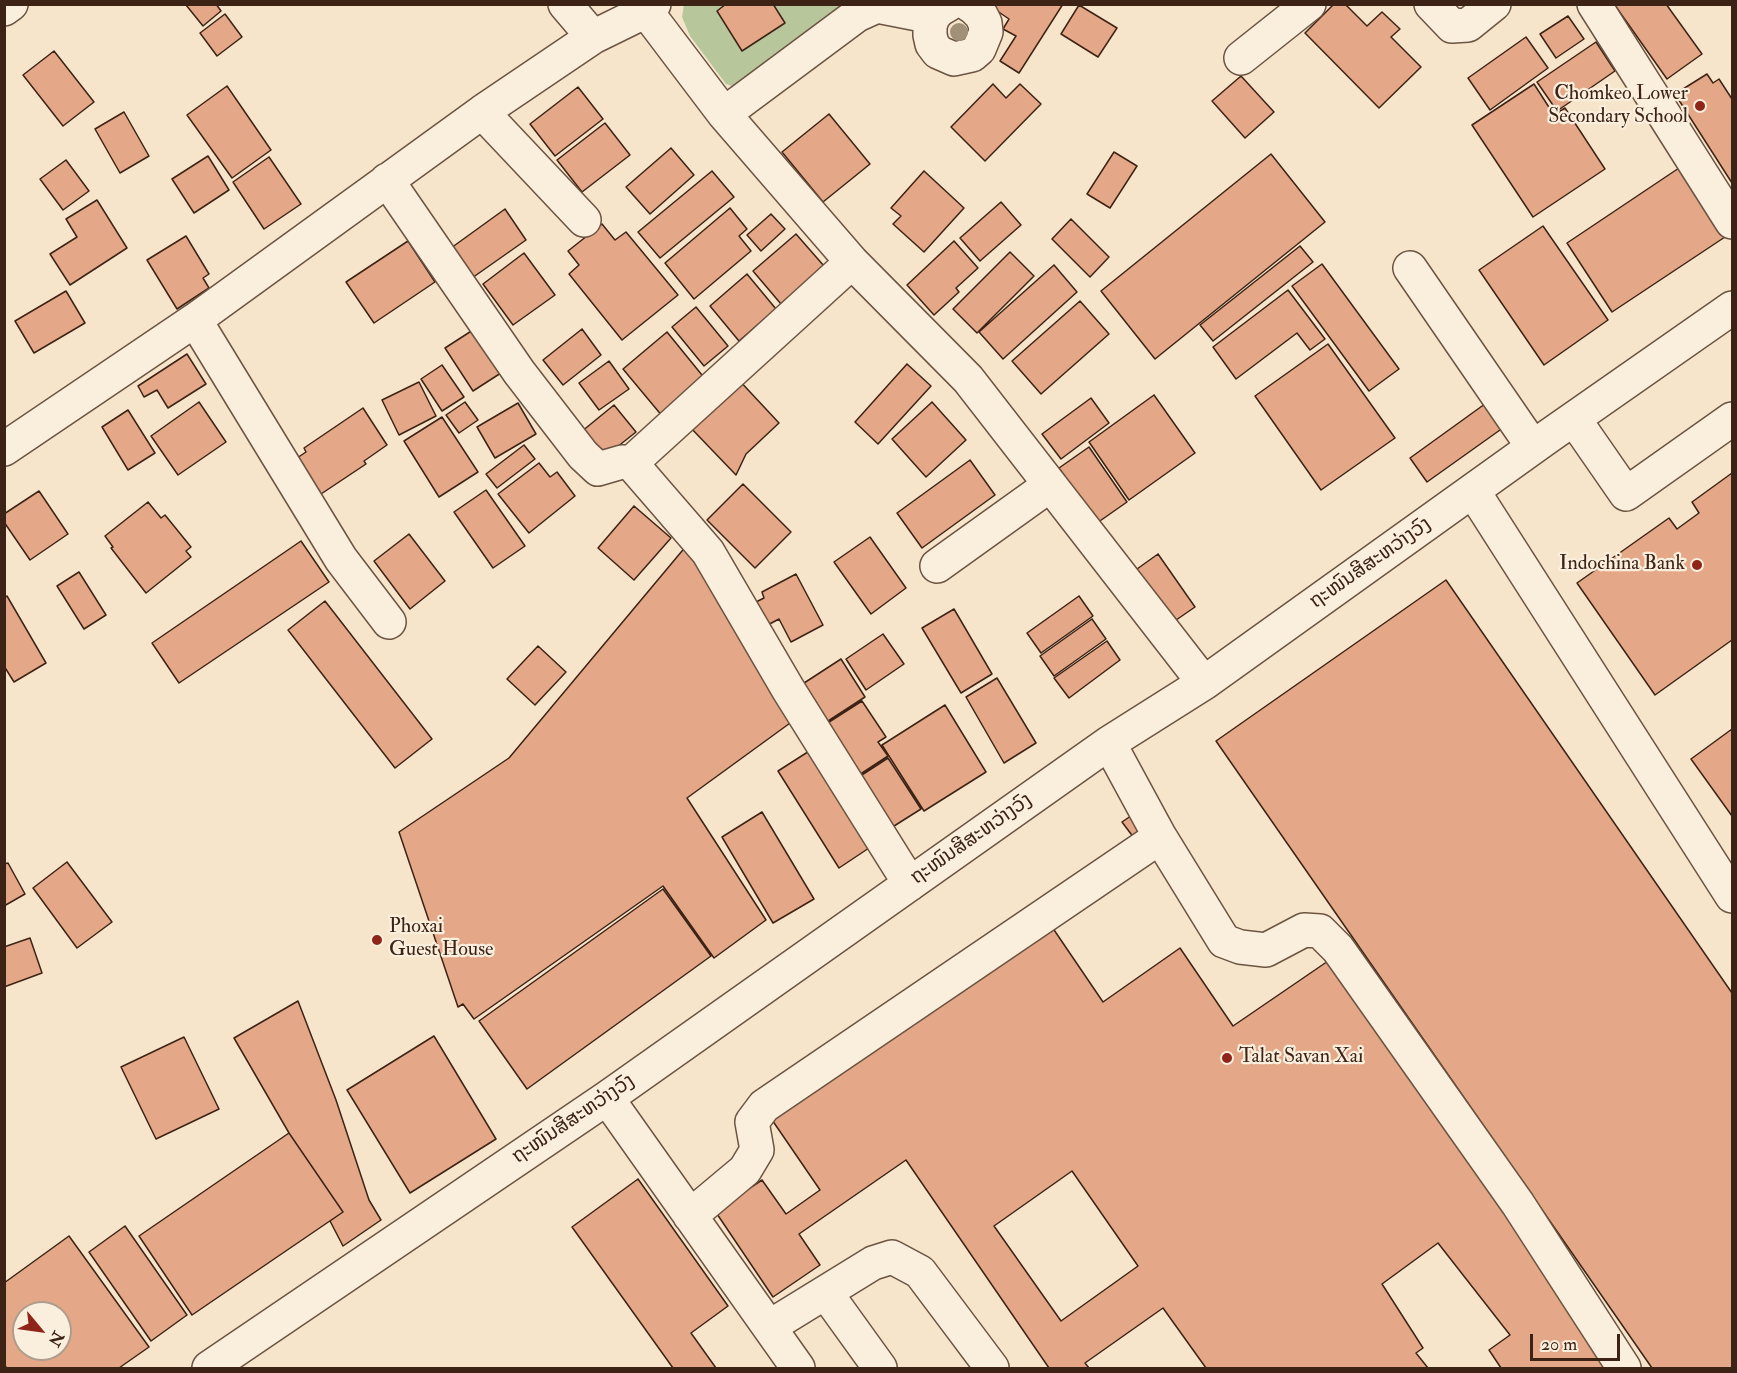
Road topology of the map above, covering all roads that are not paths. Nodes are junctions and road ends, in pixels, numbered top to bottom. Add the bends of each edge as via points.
1 (11, 4) edge
2 (565, 4) edge
3 (968, 4) edge
4 (1309, 4) edge
5 (1431, 4) edge
6 (1494, 4) edge
7 (1594, 4) edge
8 (650, 8) edge
9 (4, 9) edge
10 (941, 11) edge
11 (593, 38) junction
12 (1241, 58) dead end
13 (482, 112) junction
14 (724, 114) junction
15 (387, 180) junction
16 (584, 220) dead end
17 (1732, 222) edge
18 (852, 262) junction
19 (1410, 268) dead end
20 (1732, 308) edge
21 (195, 320) junction
22 (1574, 419) junction
23 (1732, 419) edge
24 (1533, 447) junction
25 (4, 449) edge
26 (631, 463) junction
27 (1050, 485) junction
28 (1473, 492) junction
29 (938, 566) dead end
30 (389, 622) dead end
31 (1204, 683) junction
32 (1109, 743) junction
33 (1160, 837) junction
34 (910, 884) junction
35 (1732, 896) edge
36 (607, 1098) junction
37 (690, 1215) junction
38 (826, 1293) junction
39 (770, 1327) junction
40 (208, 1368) edge
41 (798, 1368) edge
42 (880, 1368) edge
43 (992, 1368) edge
44 (1624, 1368) edge

1 - 9 street
2 - 11 street
3 - 10 street via 981,15 986,32 979,49 963,58 946,56 932,44 930,26
4 - 12 street
5 - 6 street via 1452,26 1468,26
7 - 17 street
8 - 11 street
8 - 14 street
10 - 14 street via 877,6 857,15
11 - 13 street
13 - 15 street
13 - 16 street
14 - 18 street
15 - 21 street
15 - 26 street via 519,372 583,454 598,469
18 - 26 street
18 - 27 street via 968,380
19 - 24 street
20 - 22 street, ຖະໜົນສີສະຫວ່າງວົງ
21 - 25 street
21 - 30 street via 341,559
22 - 23 street via 1626,494
22 - 24 street, ຖະໜົນສີສະຫວ່າງວົງ
24 - 28 street, ຖະໜົນສີສະຫວ່າງວົງ
26 - 34 street via 708,552
27 - 29 street
27 - 31 street
28 - 31 street, ຖະໜົນສີສະຫວ່າງວົງ
28 - 35 street
31 - 32 street, ຖະໜົນສີສະຫວ່າງວົງ
32 - 33 street
32 - 34 street, ຖະໜົນສີສະຫວ່າງວົງ
33 - 37 street via 764,1106 752,1122 757,1150 745,1170
33 - 44 street via 1224,941 1266,950 1304,930 1320,931 1338,949 1518,1204
34 - 36 street, ຖະໜົນສີສະຫວ່າງວົງ
36 - 37 street
36 - 40 street, ຖະໜົນສີສະຫວ່າງວົງ
37 - 39 street
38 - 39 street
38 - 42 street
38 - 43 street via 873,1263 892,1257 920,1272
39 - 41 street

